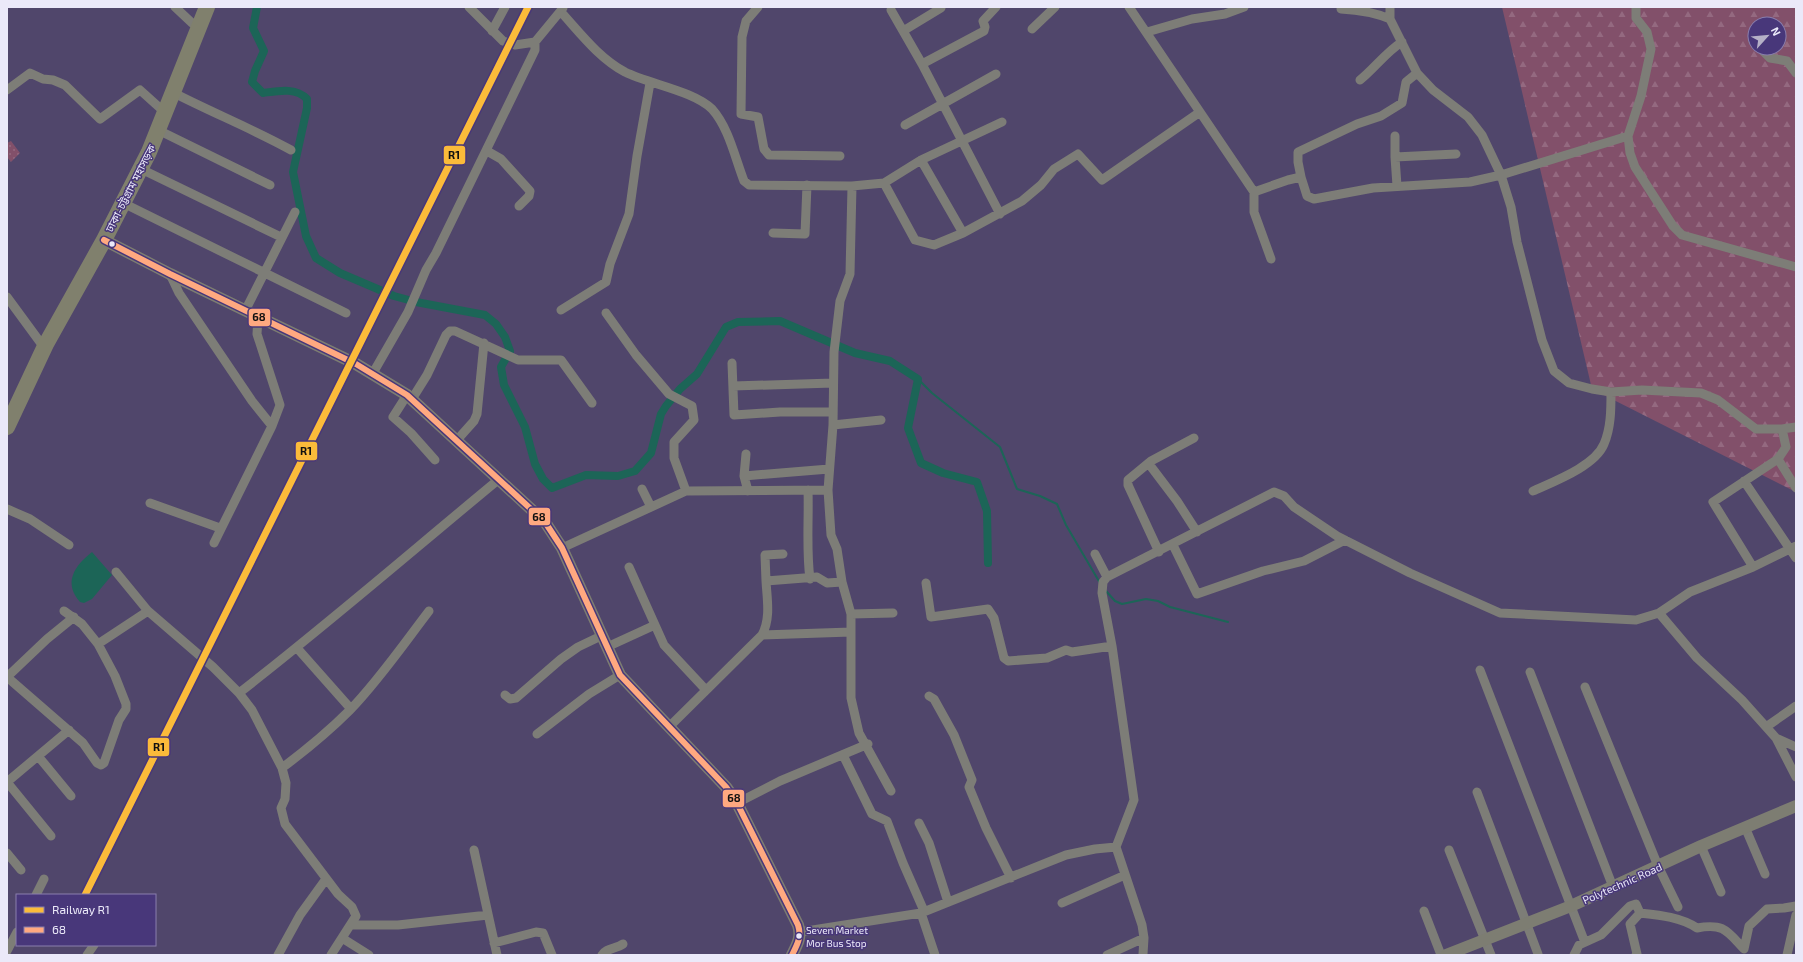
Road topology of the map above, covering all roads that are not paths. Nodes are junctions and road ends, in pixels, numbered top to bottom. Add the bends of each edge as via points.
1 (175, 7) edge
2 (469, 7) edge
3 (505, 7) edge
4 (758, 7) edge
5 (996, 7) edge
6 (1055, 7) edge
7 (1129, 7) edge
8 (1244, 7) edge
9 (1390, 7) edge
10 (1636, 7) edge
11 (941, 8) edge
12 (1342, 9) dead end
13 (562, 10) edge
14 (891, 10) dead end
15 (200, 13) edge
16 (1390, 20) junction
17 (1032, 29) dead end
18 (492, 31) junction
19 (903, 31) junction
20 (1147, 32) junction
21 (535, 42) junction
22 (1402, 42) junction
23 (1768, 56) edge
24 (922, 64) junction
25 (1418, 73) junction
26 (1796, 73) edge
27 (996, 74) dead end
28 (1360, 80) dead end
29 (650, 83) junction
30 (7, 90) edge
31 (174, 93) junction
32 (943, 104) junction
33 (160, 108) junction
34 (1200, 112) junction
35 (1002, 122) dead end
36 (905, 125) dead end
37 (158, 130) junction
38 (1395, 136) dead end
39 (1628, 136) junction
40 (962, 141) junction
41 (291, 150) dead end
42 (487, 151) junction
43 (1456, 154) dead end
44 (840, 156) dead end
45 (1395, 157) junction
46 (922, 160) junction
47 (140, 169) junction
48 (1501, 175) junction
49 (1301, 177) junction
50 (884, 183) junction
51 (270, 185) dead end
52 (807, 185) junction
53 (852, 186) junction
54 (1397, 186) junction
55 (1254, 192) junction
56 (123, 203) junction
57 (519, 206) dead end
58 (294, 212) dead end
59 (1000, 214) junction
60 (773, 233) dead end
61 (963, 233) junction
62 (281, 238) junction
63 (104, 240) junction
64 (1271, 259) dead end
65 (1796, 267) edge
66 (264, 273) junction
67 (170, 274) junction
68 (7, 297) edge
69 (561, 310) dead end
70 (245, 311) junction
71 (346, 313) dead end
72 (606, 313) dead end
73 (258, 317) junction
74 (40, 342) junction
75 (484, 344) junction
76 (732, 363) dead end
77 (373, 373) junction
78 (833, 383) junction
79 (733, 386) junction
80 (1611, 392) junction
81 (410, 397) junction
82 (592, 403) dead end
83 (7, 407) edge
84 (832, 412) junction
85 (881, 420) dead end
86 (832, 424) junction
87 (272, 426) junction
88 (7, 427) edge
89 (1796, 427) edge
90 (1782, 429) junction
91 (1194, 438) dead end
92 (457, 440) junction
93 (746, 454) dead end
94 (1778, 459) junction
95 (435, 460) dead end
96 (1148, 464) junction
97 (829, 470) junction
98 (744, 476) junction
99 (498, 480) junction
100 (1744, 481) junction
101 (1796, 488) edge
102 (642, 489) dead end
103 (808, 490) junction
104 (828, 490) junction
105 (686, 491) junction
106 (748, 491) junction
107 (1533, 491) dead end
108 (150, 502) dead end
109 (652, 507) junction
110 (7, 509) edge
111 (220, 528) junction
112 (1198, 532) junction
113 (1345, 540) junction
114 (214, 543) dead end
115 (68, 545) dead end
116 (1173, 545) junction
117 (1793, 547) edge
118 (562, 548) junction
119 (1159, 552) junction
120 (783, 554) dead end
121 (1095, 554) dead end
122 (1796, 558) edge
123 (1753, 567) junction
124 (629, 568) dead end
125 (116, 572) dead end
126 (810, 579) junction
127 (1105, 580) junction
128 (766, 581) junction
129 (842, 582) junction
130 (926, 583) dead end
131 (64, 611) dead end
132 (148, 611) junction
133 (429, 612) dead end
134 (893, 613) dead end
135 (1659, 613) junction
136 (851, 614) junction
137 (74, 617) junction
138 (655, 625) junction
139 (851, 632) junction
140 (762, 635) junction
141 (601, 636) junction
142 (98, 644) junction
143 (1112, 646) junction
144 (606, 647) junction
145 (297, 648) junction
146 (1480, 670) dead end
147 (1530, 672) dead end
148 (620, 675) junction
149 (7, 677) edge
150 (1585, 687) dead end
151 (706, 690) junction
152 (239, 693) junction
153 (505, 695) dead end
154 (929, 696) dead end
155 (1796, 706) edge
156 (351, 709) junction
157 (670, 726) junction
158 (1766, 727) junction
159 (69, 730) junction
160 (537, 734) dead end
161 (1776, 738) junction
162 (868, 744) junction
163 (1796, 747) edge
164 (843, 755) junction
165 (38, 756) junction
166 (282, 768) junction
167 (1796, 776) edge
168 (7, 782) edge
169 (891, 791) dead end
170 (1477, 792) dead end
171 (71, 796) dead end
172 (737, 803) junction
173 (1796, 806) edge
174 (919, 823) dead end
175 (1745, 827) junction
176 (51, 836) dead end
177 (1701, 846) junction
178 (1116, 847) junction
179 (474, 850) dead end
180 (1449, 850) dead end
181 (7, 853) edge
182 (1658, 866) junction
183 (21, 870) dead end
184 (1765, 874) dead end
185 (1125, 875) junction
186 (1011, 878) junction
187 (44, 879) dead end
188 (326, 879) junction
189 (1613, 887) junction
190 (1721, 892) dead end
191 (36, 894) edge
192 (948, 902) junction
193 (1062, 903) dead end
194 (1571, 906) junction
195 (1796, 906) edge
196 (1678, 907) dead end
197 (1424, 911) dead end
198 (922, 912) junction
199 (1640, 913) junction
200 (488, 914) junction
201 (1796, 915) edge
202 (1526, 923) junction
203 (351, 925) junction
204 (800, 932) junction
205 (16, 934) edge
206 (342, 938) junction
207 (1144, 938) junction
208 (1484, 939) junction
209 (1584, 940) dead end
210 (494, 943) junction
211 (623, 944) dead end
212 (93, 946) edge
213 (1747, 948) edge
214 (7, 951) edge
215 (1143, 954) dead end
216 (1538, 954) dead end
217 (87, 955) edge
218 (278, 955) edge
219 (331, 955) edge
220 (369, 955) edge
221 (497, 955) edge
222 (552, 955) edge
223 (602, 955) edge
224 (792, 955) edge
225 (935, 955) edge
226 (1107, 955) edge
227 (1440, 955) edge
228 (1446, 955) edge
229 (1491, 955) edge
230 (1574, 955) edge
231 (1636, 955) edge
232 (1787, 955) edge

1 - 15 street
2 - 18 street
3 - 18 street
4 - 44 street via 746,21 742,37 741,114 758,117 764,149 769,155
5 - 24 street via 983,21 984,31
6 - 17 street
7 - 20 street
8 - 20 street
9 - 16 street
10 - 39 street via 1636,18 1647,32 1651,49 1641,96
11 - 19 street
12 - 16 street via 1377,13
13 - 21 street
13 - 29 street via 603,58 625,72
14 - 19 street
15 - 31 highway, ঢাকা-চট্টগ্রাম মহাসড়ক
15 - 33 highway, ঢাকা-চট্টগ্রাম মহাসড়ক
16 - 22 street
18 - 21 street via 503,41 515,45
19 - 24 street
20 - 34 street
21 - 42 street via 535,50
22 - 25 street
22 - 28 street via 1391,49
23 - 26 street via 1787,61
24 - 32 street
25 - 48 street via 1433,90 1468,117 1482,135
25 - 49 street via 1406,82 1402,103 1381,116 1357,124 1298,152
27 - 32 street
29 - 52 street via 693,97 710,108 720,120 744,181 749,185
29 - 69 street via 629,214 606,282
30 - 33 street via 30,73 64,85 100,119 140,90
31 - 37 highway, ঢাকা-চট্টগ্রাম মহাসড়ক
31 - 41 street via 255,130
32 - 36 street
32 - 40 street
33 - 74 highway, ঢাকা-চট্টগ্রাম মহাসড়ক via 144,147
34 - 55 street
34 - 59 street via 1102,180 1078,154 1054,168 1041,185 1022,201
35 - 40 street
37 - 47 highway, ঢাকা-চট্টগ্রাম মহাসড়ক
37 - 51 street
38 - 45 street
39 - 48 street
39 - 65 street via 1635,167 1673,226 1682,235
40 - 46 street
40 - 59 street
42 - 57 street via 501,159 530,191 529,196
42 - 77 street via 408,312
43 - 45 street
45 - 54 street
46 - 50 street
46 - 61 street
47 - 56 highway, ঢাকা-চট্টগ্রাম মহাসড়ক
47 - 62 street
48 - 54 street via 1470,182
48 - 80 street via 1542,340 1554,371 1569,383
49 - 54 street via 1307,196 1314,199 1349,191
49 - 55 street
50 - 53 street
50 - 61 street via 915,240 934,246
52 - 53 street
52 - 60 street via 805,234
53 - 78 street via 850,274 840,301
55 - 64 street via 1254,212
56 - 63 highway, ঢাকা-চট্টগ্রাম মহাসড়ক
56 - 66 street
58 - 62 street
59 - 61 street
62 - 66 street
63 - 67 street
63 - 88 highway, ঢাকা-চট্টগ্রাম মহাসড়ক via 46,344
66 - 70 street
66 - 71 street
67 - 70 street
67 - 87 street via 179,293 252,401
68 - 74 street
70 - 73 street
72 - 105 street via 636,355 673,397 692,406 694,420 674,442 674,458
73 - 77 street
73 - 87 street via 257,334 280,406
74 - 83 highway, ঢাকা-চট্টগ্রাম মহাসড়ক
75 - 81 street via 450,331 427,375
75 - 82 street via 518,360 560,360
75 - 92 street via 477,414 474,422
76 - 79 street
77 - 81 street
78 - 79 street
78 - 84 street
79 - 84 street via 734,415
80 - 90 street via 1642,390 1701,393 1718,400 1756,429
80 - 107 street via 1610,420 1605,443 1600,452 1591,462
81 - 92 street
81 - 95 street via 393,417
84 - 86 street
85 - 86 street
86 - 97 street
87 - 111 street
89 - 90 street
90 - 94 street via 1786,447
91 - 96 street
92 - 99 street
93 - 98 street
94 - 100 street
94 - 101 street
96 - 112 street
96 - 119 street via 1128,480 1128,485
97 - 98 street
97 - 104 street
98 - 106 street
99 - 118 street via 545,522
99 - 145 street
100 - 117 street
100 - 123 street via 1713,502
102 - 109 street
103 - 104 street
103 - 106 street
103 - 126 street via 807,555
104 - 129 street via 831,535 837,549
105 - 106 street
105 - 109 street
108 - 111 street
109 - 118 street
110 - 115 street via 30,519
111 - 114 street
112 - 113 street via 1274,492
112 - 116 street
113 - 116 street via 1304,561 1263,571 1197,594
113 - 135 street via 1410,573 1500,613 1636,620
116 - 119 street
117 - 122 street
117 - 123 street
118 - 141 street
119 - 127 street
120 - 128 street via 765,554
121 - 127 street
123 - 135 street via 1690,592
124 - 138 street
125 - 132 street
126 - 128 street
126 - 129 street via 817,577 827,583
127 - 143 street via 1102,593
128 - 140 street via 768,617
129 - 136 street
130 - 143 street via 931,617 988,609 994,618 1004,658 1008,661 1047,658 1066,650 1072,652
131 - 137 street
132 - 142 street
132 - 152 street
133 - 156 street
134 - 136 street
135 - 158 street via 1696,658 1742,700
136 - 139 street
137 - 142 street
137 - 149 street via 47,638
138 - 144 street
138 - 151 street via 664,645
139 - 140 street
139 - 162 street via 851,698 859,732
140 - 151 street
141 - 144 street
141 - 153 street via 561,659 516,698
142 - 159 street via 126,704 104,763 97,764 83,743
143 - 178 street via 1134,800
144 - 148 street
145 - 152 street
145 - 156 street
146 - 194 street
147 - 189 street
148 - 157 street
148 - 160 street via 589,694
149 - 159 street
150 - 182 street
151 - 157 street
152 - 166 street via 252,710
154 - 186 street via 934,699 954,735 972,780 969,787
155 - 158 street
156 - 166 street via 304,752
157 - 172 street via 726,787
158 - 161 street
159 - 165 street
161 - 163 street
161 - 167 street
162 - 164 street
162 - 169 street
164 - 172 street via 780,781
164 - 198 street via 872,814 887,821
165 - 168 street
165 - 171 street
166 - 188 street via 286,783 282,808 285,824
168 - 176 street
170 - 202 street
172 - 204 street
173 - 175 street, Polytechnic Road
174 - 192 street via 929,843
175 - 177 street, Polytechnic Road
175 - 184 street
177 - 182 street, Polytechnic Road
177 - 190 street
178 - 185 street
178 - 186 street via 1066,855
179 - 200 street
180 - 208 street
181 - 183 street
182 - 189 street, Polytechnic Road
182 - 196 street
185 - 193 street
185 - 207 street
186 - 192 street
187 - 191 street
188 - 203 street via 352,907 356,916
188 - 218 street via 300,915
189 - 194 street, Polytechnic Road
192 - 198 street
194 - 202 street, Polytechnic Road
194 - 209 street
195 - 213 street via 1767,909 1749,926
197 - 227 street
198 - 204 street
198 - 225 street
199 - 213 street via 1661,915 1690,923 1697,928 1724,928
199 - 230 street via 1636,904 1630,906 1601,935 1579,945
199 - 231 street via 1630,924
200 - 203 street via 398,925
200 - 210 street
201 - 232 street
202 - 208 street, Polytechnic Road
202 - 216 street
203 - 206 street
204 - 224 street
205 - 214 street
206 - 219 street
206 - 220 street
207 - 215 street
207 - 226 street
208 - 228 street, Polytechnic Road
208 - 229 street
210 - 221 street
210 - 222 street via 536,932 543,933
211 - 223 street via 605,950
212 - 217 street

